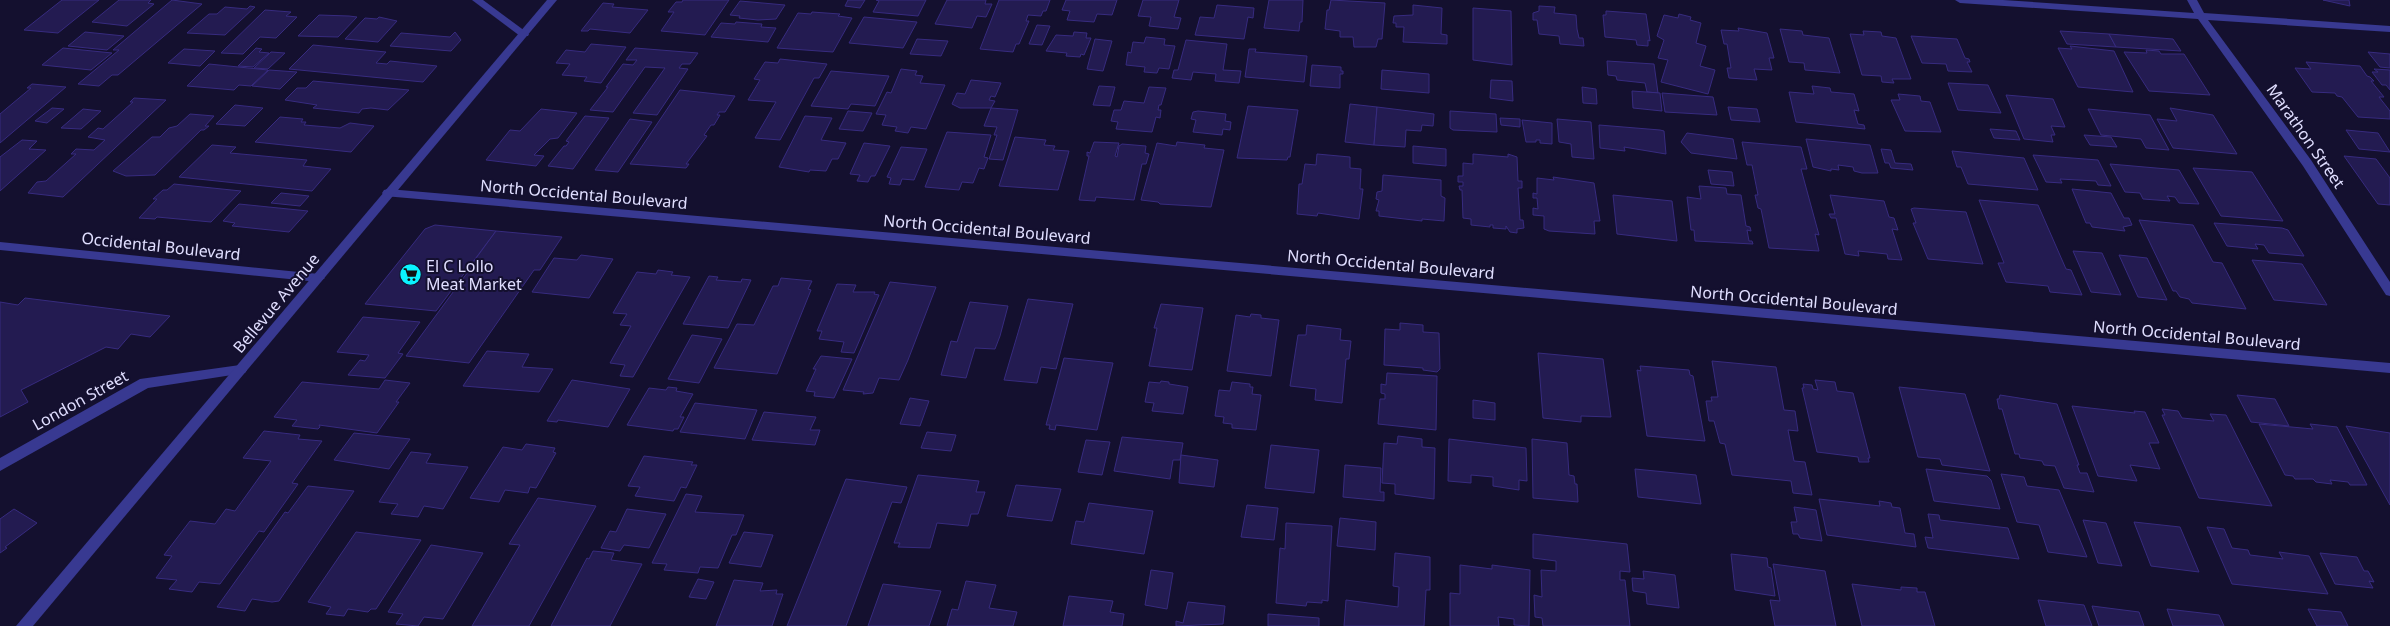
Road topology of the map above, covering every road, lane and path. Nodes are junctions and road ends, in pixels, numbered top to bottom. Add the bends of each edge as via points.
1 (477, 0) edge
2 (552, 0) edge
3 (1960, 0) edge
4 (2192, 0) edge
5 (2200, 15) junction
6 (2390, 30) edge
7 (524, 34) junction
8 (388, 193) junction
9 (0, 246) edge
10 (319, 278) junction
11 (2390, 292) edge
12 (2390, 368) edge
13 (240, 370) junction
14 (0, 465) edge
15 (24, 626) edge

1 - 7 street
2 - 7 street, Bellevue Avenue
3 - 5 street
4 - 5 street, Marathon Street
5 - 6 street
5 - 11 street, Marathon Street via 2307,163
7 - 8 street, Bellevue Avenue
8 - 10 street, Bellevue Avenue
8 - 12 street, North Occidental Boulevard
9 - 10 street, Occidental Boulevard
10 - 13 street, Bellevue Avenue
13 - 14 street, London Street via 145,383
13 - 15 street, Bellevue Avenue

